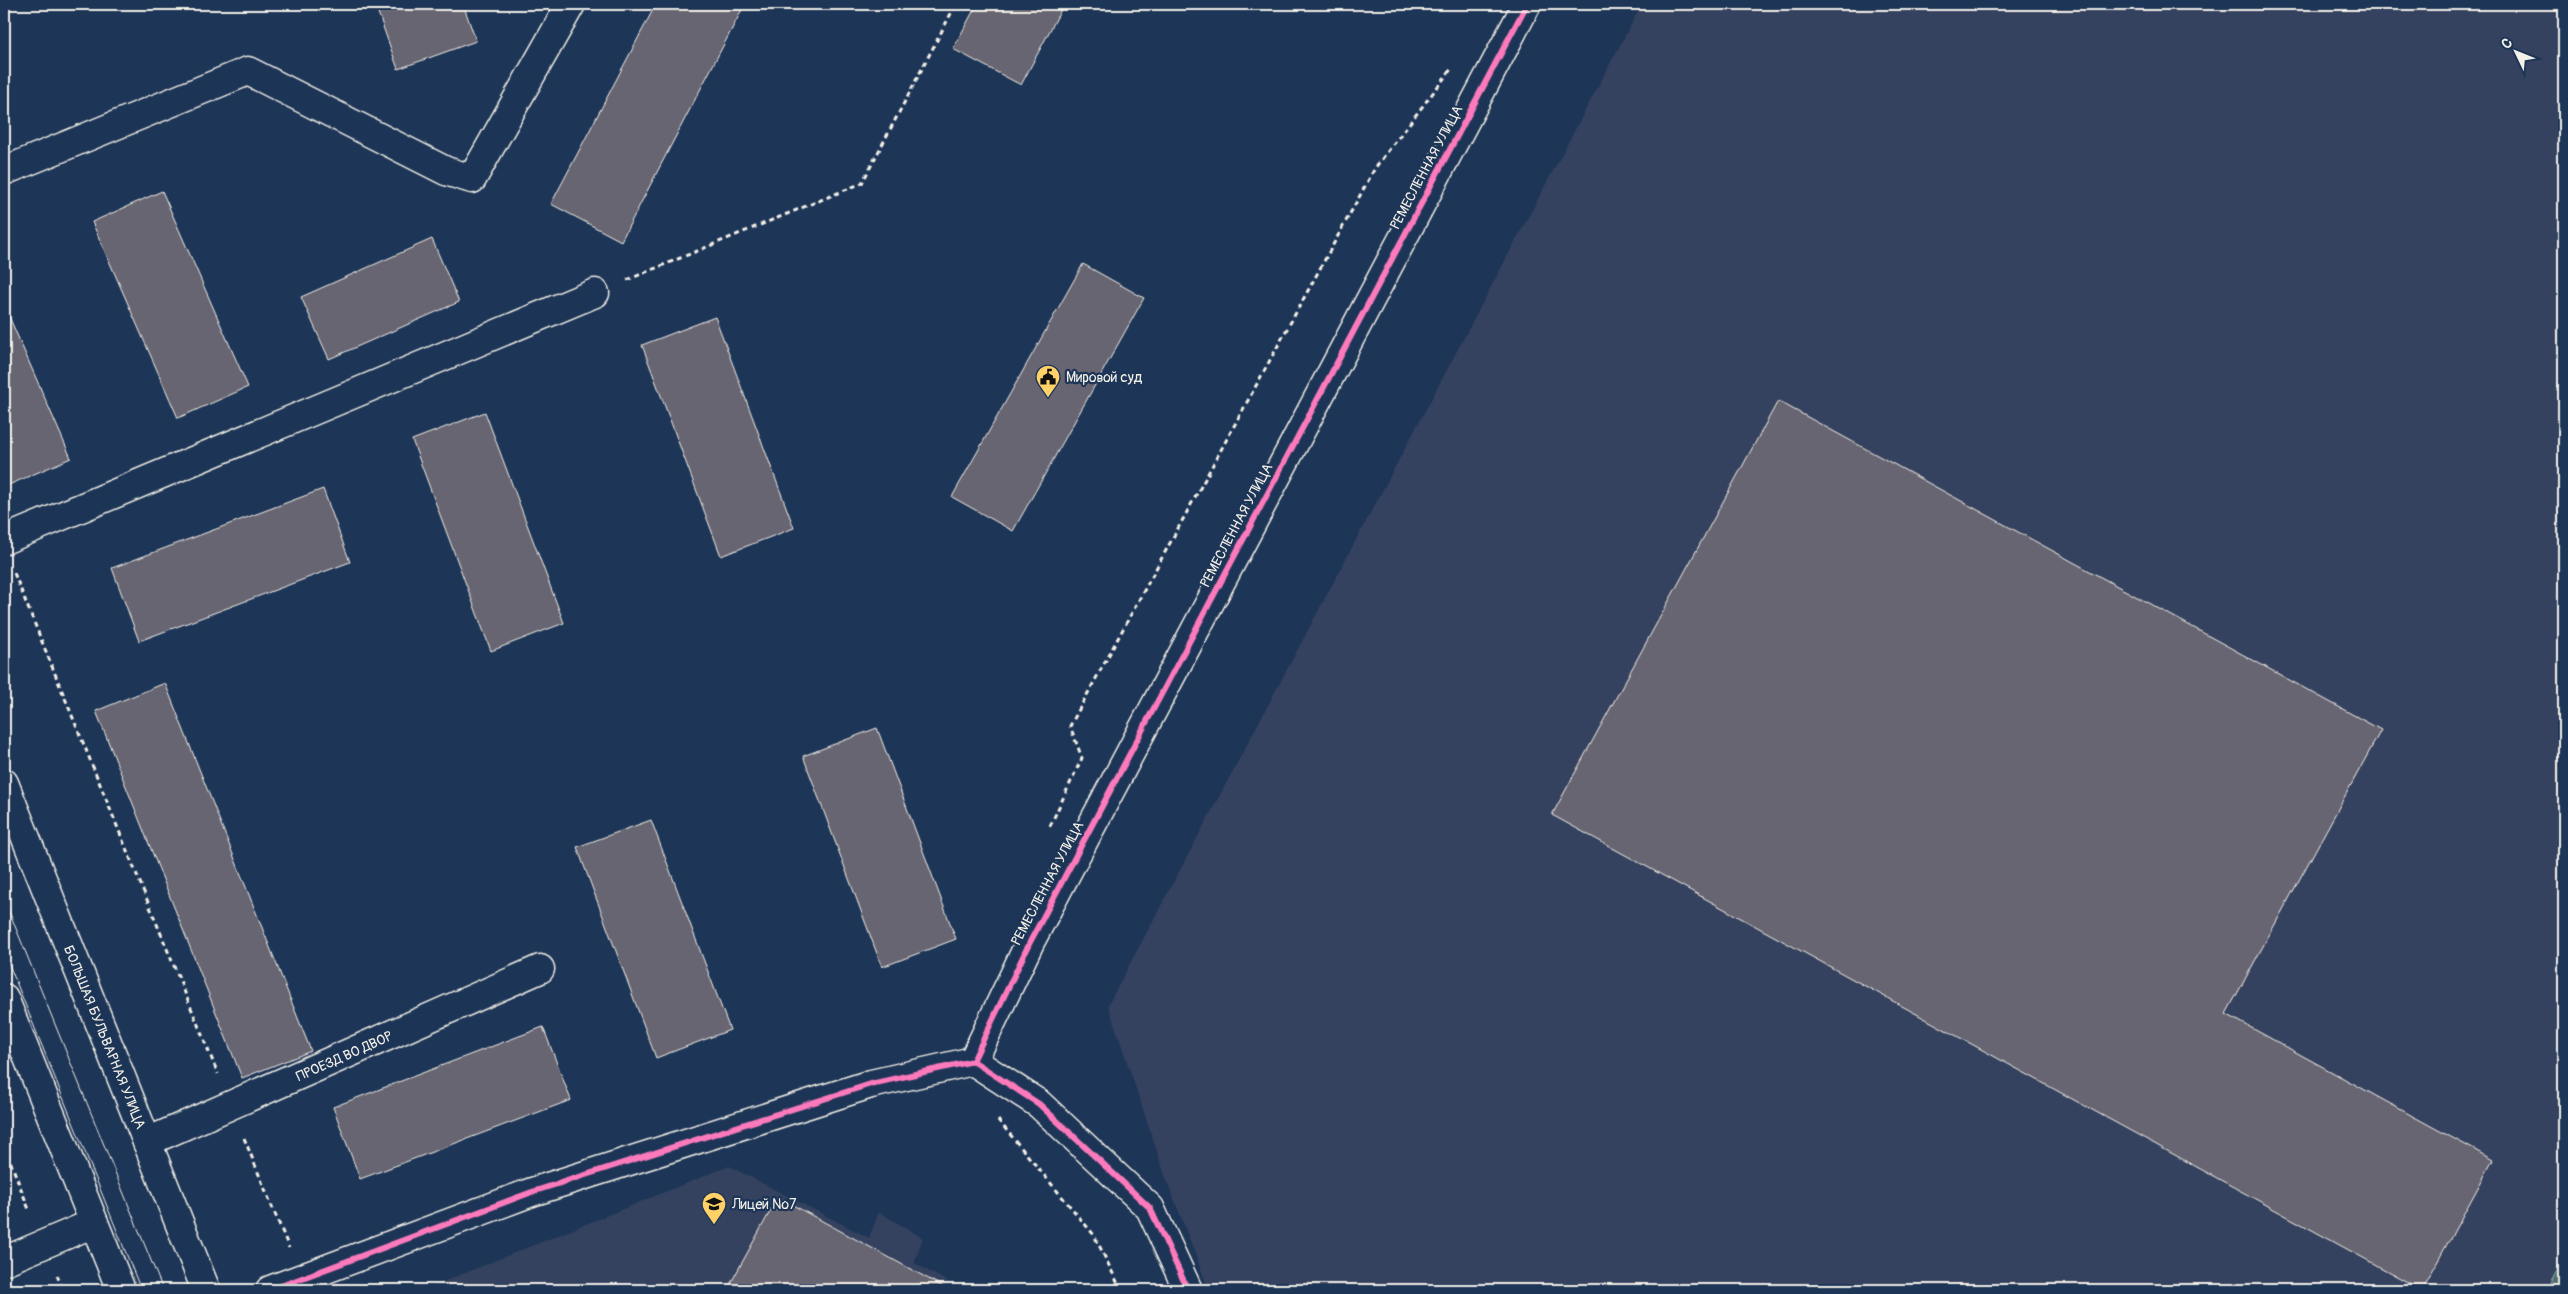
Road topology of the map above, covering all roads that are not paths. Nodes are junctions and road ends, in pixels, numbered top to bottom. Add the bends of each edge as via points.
1 (572, 4) edge
2 (1527, 4) edge
3 (4, 171) edge
4 (595, 293) road end
5 (7, 552) edge
6 (4, 783) edge
7 (540, 969) dead end
8 (4, 998) edge
9 (973, 1061) junction
10 (147, 1142) junction
11 (94, 1223) junction
12 (4, 1261) edge
13 (121, 1290) edge
14 (206, 1290) edge
15 (270, 1290) edge
16 (1188, 1290) edge

1 - 3 street via 472,178 446,171 248,71
2 - 9 street, РЕМЕСЛЕННАЯ УЛИЦА via 1030,942
4 - 5 street
6 - 10 street, БОЛЬШАЯ БУЛЬВАРНАЯ УЛИЦА
7 - 10 street, ПРОЕЗД ВО ДВОР
8 - 11 street
9 - 15 street via 871,1084 532,1192
9 - 16 street via 1038,1104 1150,1208
10 - 14 street, БОЛЬШАЯ БУЛЬВАРНАЯ УЛИЦА
11 - 12 street
11 - 13 street

